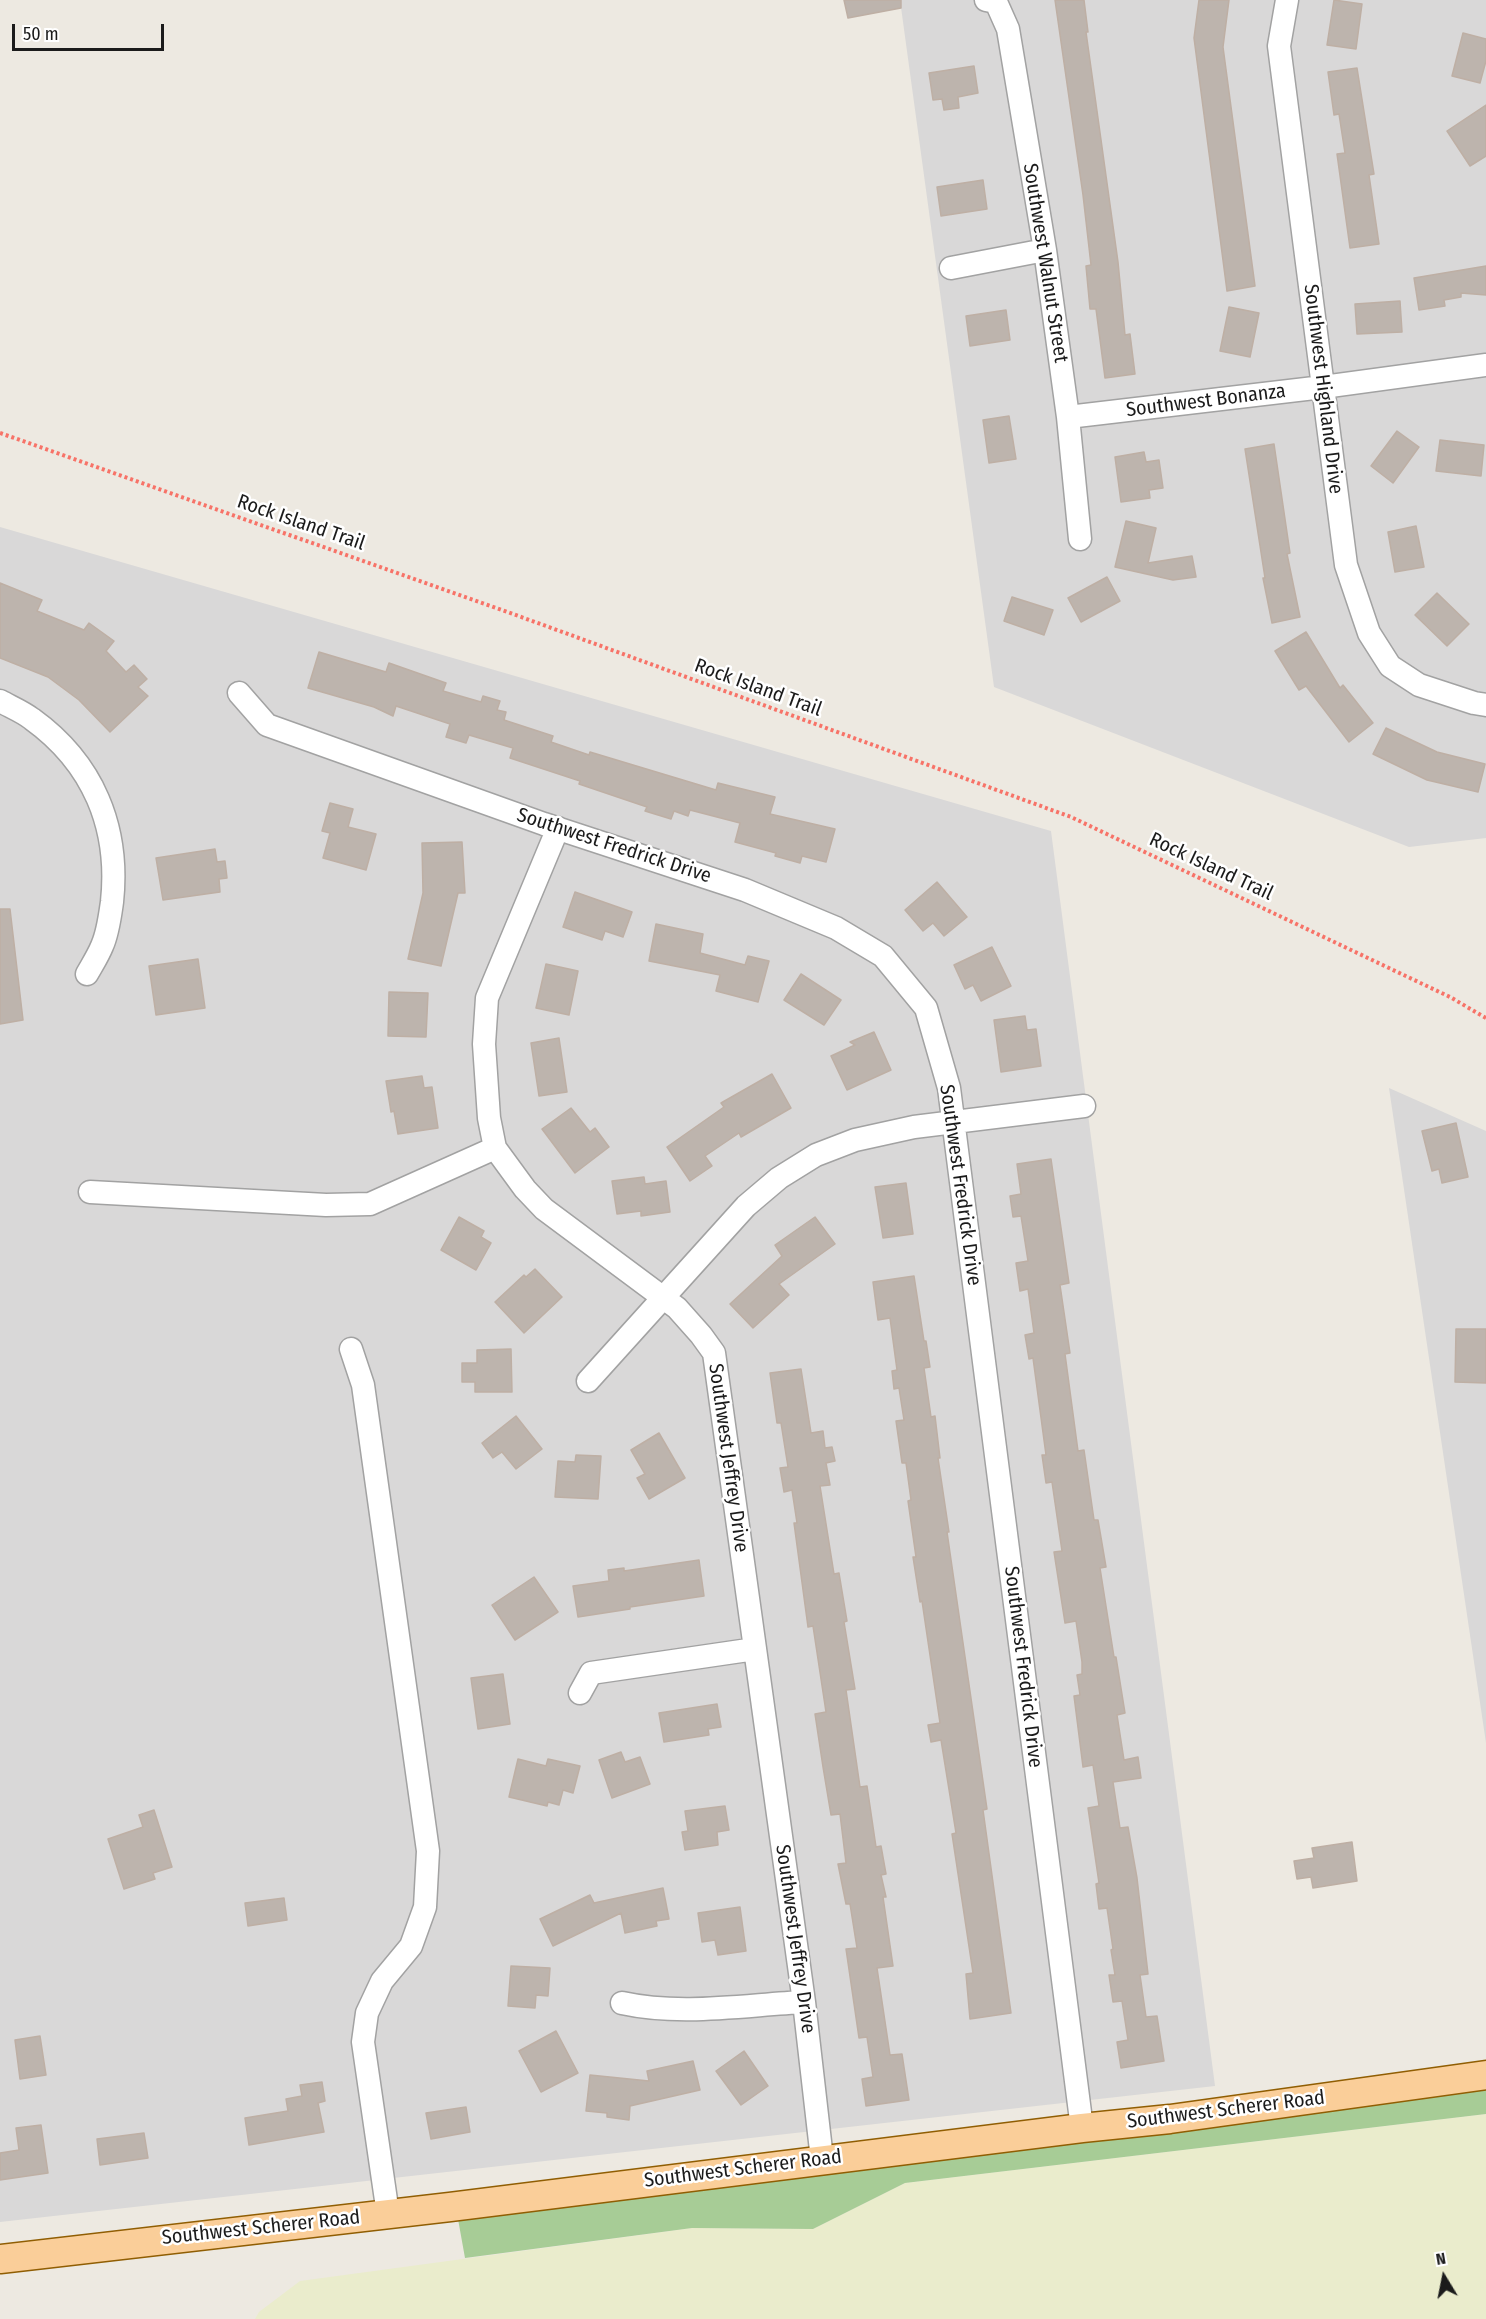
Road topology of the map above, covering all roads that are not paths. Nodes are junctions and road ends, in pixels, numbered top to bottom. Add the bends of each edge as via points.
1 (986, 0) edge
2 (1287, 0) edge
3 (1045, 250) junction
4 (951, 268) dead end
5 (1486, 365) edge
6 (1323, 387) junction
7 (1068, 417) junction
8 (1080, 539) dead end
9 (238, 693) dead end
10 (0, 701) edge
11 (1486, 705) edge
12 (558, 828) junction
13 (87, 974) dead end
14 (1084, 1106) dead end
15 (953, 1123) junction
16 (495, 1148) junction
17 (90, 1192) dead end
18 (662, 1297) junction
19 (351, 1348) dead end
20 (588, 1381) dead end
21 (755, 1648) junction
22 (580, 1693) dead end
23 (622, 2002) dead end
24 (804, 2002) junction
25 (1486, 2075) edge
26 (1082, 2128) junction
27 (822, 2159) junction
28 (388, 2214) junction
29 (0, 2259) edge

1 - 3 street, Southwest Walnut Street via 996,2 1008,29
2 - 6 street, Southwest Highland Drive via 1279,46
3 - 4 street
3 - 7 street, Southwest Walnut Street
5 - 6 street, Southwest Bonanza
6 - 7 street, Southwest Bonanza
6 - 11 street, Southwest Highland Drive via 1346,565 1369,633 1390,666 1419,685
7 - 8 street, Southwest Walnut Street
9 - 12 street, Southwest Fredrick Drive via 267,725
10 - 13 street via 31,718 58,741 96,791 105,819 113,852 110,915 103,945
12 - 15 street, Southwest Fredrick Drive via 745,890 836,928 883,956 926,1008 948,1088
12 - 16 street, Southwest Jeffrey Drive via 487,998 485,1065
14 - 15 street
15 - 18 street via 855,1140 816,1155 779,1178 746,1206
15 - 26 street, Southwest Fredrick Drive
16 - 17 street via 370,1204
16 - 18 street, Southwest Jeffrey Drive via 544,1209
18 - 20 street
18 - 21 street, Southwest Jeffrey Drive via 677,1308 714,1353
19 - 28 street via 363,1385 428,1851 425,1908 411,1946 382,1981 367,2013 363,2042
21 - 22 street via 591,1673
21 - 24 street, Southwest Jeffrey Drive
23 - 24 street via 642,2007 693,2008
24 - 27 street, Southwest Jeffrey Drive
25 - 26 main road, Southwest Scherer Road
26 - 27 main road, Southwest Scherer Road
27 - 28 main road, Southwest Scherer Road
28 - 29 main road, Southwest Scherer Road

